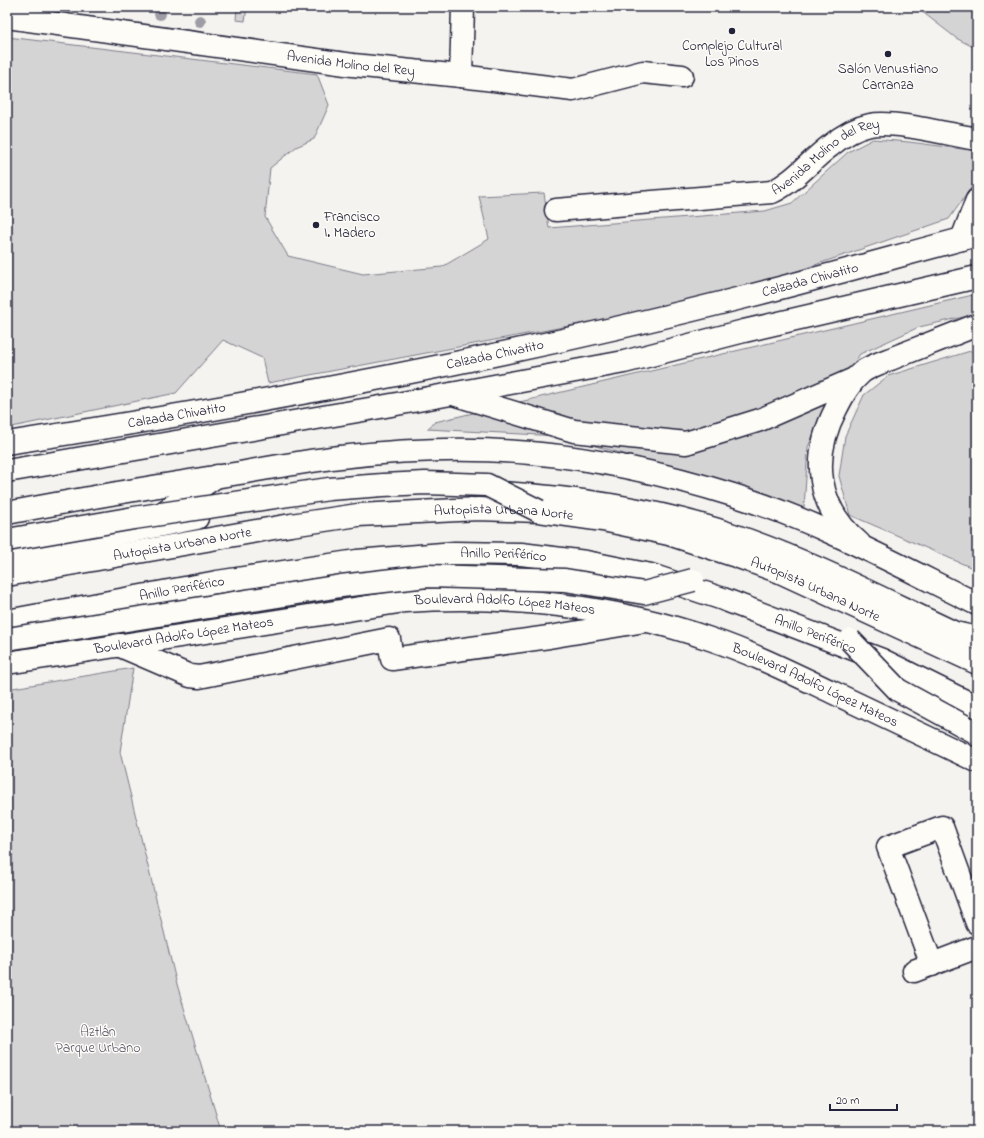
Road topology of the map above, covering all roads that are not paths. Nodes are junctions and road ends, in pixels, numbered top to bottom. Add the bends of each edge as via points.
1 (463, 7) edge
2 (11, 16) edge
3 (461, 76) junction
4 (682, 76) dead end
5 (977, 139) edge
6 (977, 200) edge
7 (556, 210) dead end
8 (969, 237) edge
9 (977, 277) edge
10 (977, 325) edge
11 (854, 380) junction
12 (453, 394) junction
13 (7, 443) edge
14 (7, 471) edge
15 (217, 476) junction
16 (539, 511) junction
17 (7, 512) edge
18 (137, 530) junction
19 (7, 540) edge
20 (868, 550) junction
21 (7, 556) edge
22 (7, 575) edge
23 (693, 580) junction
24 (977, 604) edge
25 (7, 609) edge
26 (7, 621) edge
27 (645, 621) junction
28 (977, 638) edge
29 (7, 639) edge
30 (850, 640) junction
31 (118, 645) junction
32 (952, 651) junction
33 (977, 655) edge
34 (7, 663) edge
35 (977, 663) edge
36 (977, 701) edge
37 (977, 706) edge
38 (977, 733) edge
39 (977, 761) edge
40 (977, 923) edge
41 (977, 947) edge

1 - 3 main road
2 - 3 main road, Avenida Molino del Rey via 353,65
3 - 4 main road, Avenida Molino del Rey via 572,90 643,72
5 - 7 main road, Avenida Molino del Rey via 907,127 871,125 850,132 829,146 786,185 772,192
6 - 8 main road
8 - 13 main road, Calzada Chivatito via 740,298 529,347 381,378 148,421
9 - 12 main road, Calzada Chivatito via 744,331 624,362
10 - 11 main road via 873,366
11 - 12 main road via 760,420 686,443 574,431
11 - 20 main road via 841,398 824,437 820,474 824,491 838,520
12 - 14 main road, Calzada Chivatito
15 - 17 main road
15 - 18 main road
15 - 20 main road via 340,457 449,450 531,453 603,463 734,495
16 - 19 main road, bridge via 487,484 383,485 329,489
16 - 22 main road, Autopista Urbana Norte via 478,509 358,515
16 - 32 main road, Autopista Urbana Norte via 603,520 668,534 733,555 780,572
18 - 21 main road
18 - 28 main road via 238,510 337,498 462,490 539,496 666,516 732,535 789,556 955,632
20 - 24 main road
23 - 25 main road via 584,555 533,548 429,546 356,552
23 - 29 main road, bridge via 644,593 564,580 427,576 340,586
23 - 30 main road
26 - 37 main road, Anillo Periférico via 217,582 357,561 455,552 521,554 586,562 651,575 723,599 882,660
27 - 31 main road, Boulevard Adolfo López Mateos via 592,609 552,604 435,599 370,605
27 - 31 main road via 550,638 392,658 388,639 198,677 190,676
27 - 39 main road, Boulevard Adolfo López Mateos via 710,639 766,661
30 - 36 main road
30 - 38 main road, bridge via 898,690
31 - 34 main road, Boulevard Adolfo López Mateos
32 - 33 main road
32 - 35 main road, Autopista Urbana Norte
40 - 41 main road via 942,827 888,847 923,968

